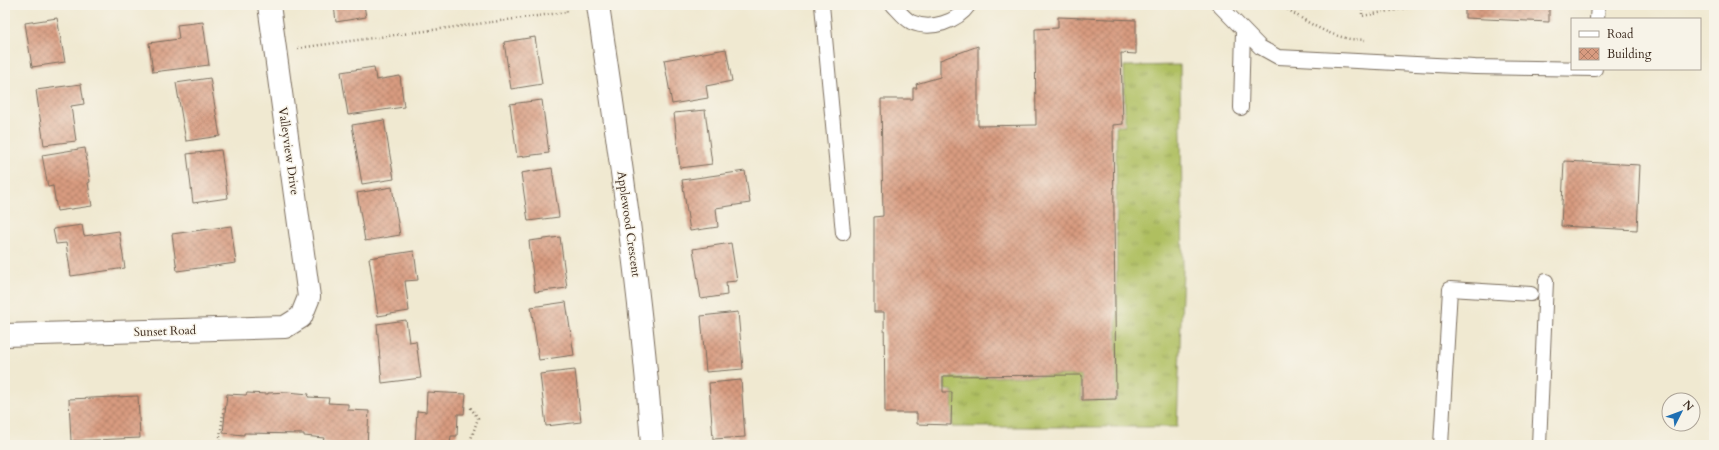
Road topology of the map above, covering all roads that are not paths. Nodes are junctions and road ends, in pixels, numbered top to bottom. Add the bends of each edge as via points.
1 (269, 5) edge
2 (598, 5) edge
3 (822, 5) edge
4 (893, 5) edge
5 (969, 5) edge
6 (1219, 5) edge
7 (1598, 5) edge
8 (1597, 18) edge
9 (1243, 31) junction
10 (1571, 69) edge
11 (1241, 108) dead end
12 (843, 233) dead end
13 (1546, 281) dead end
14 (1531, 294) dead end
15 (309, 297) joint
16 (5, 335) edge
17 (652, 445) edge
18 (1441, 445) edge
19 (1539, 445) edge

1 - 15 street, Valleyview Drive
2 - 17 street, Applewood Crescent via 630,225 647,369
3 - 12 lane
4 - 5 lane via 910,22 931,26 949,21 966,10
6 - 9 lane
7 - 8 lane
9 - 10 lane via 1260,47 1278,57 1475,67
9 - 11 lane
13 - 19 lane
14 - 18 lane via 1450,289
15 - 16 street, Sunset Road via 301,318 285,327

